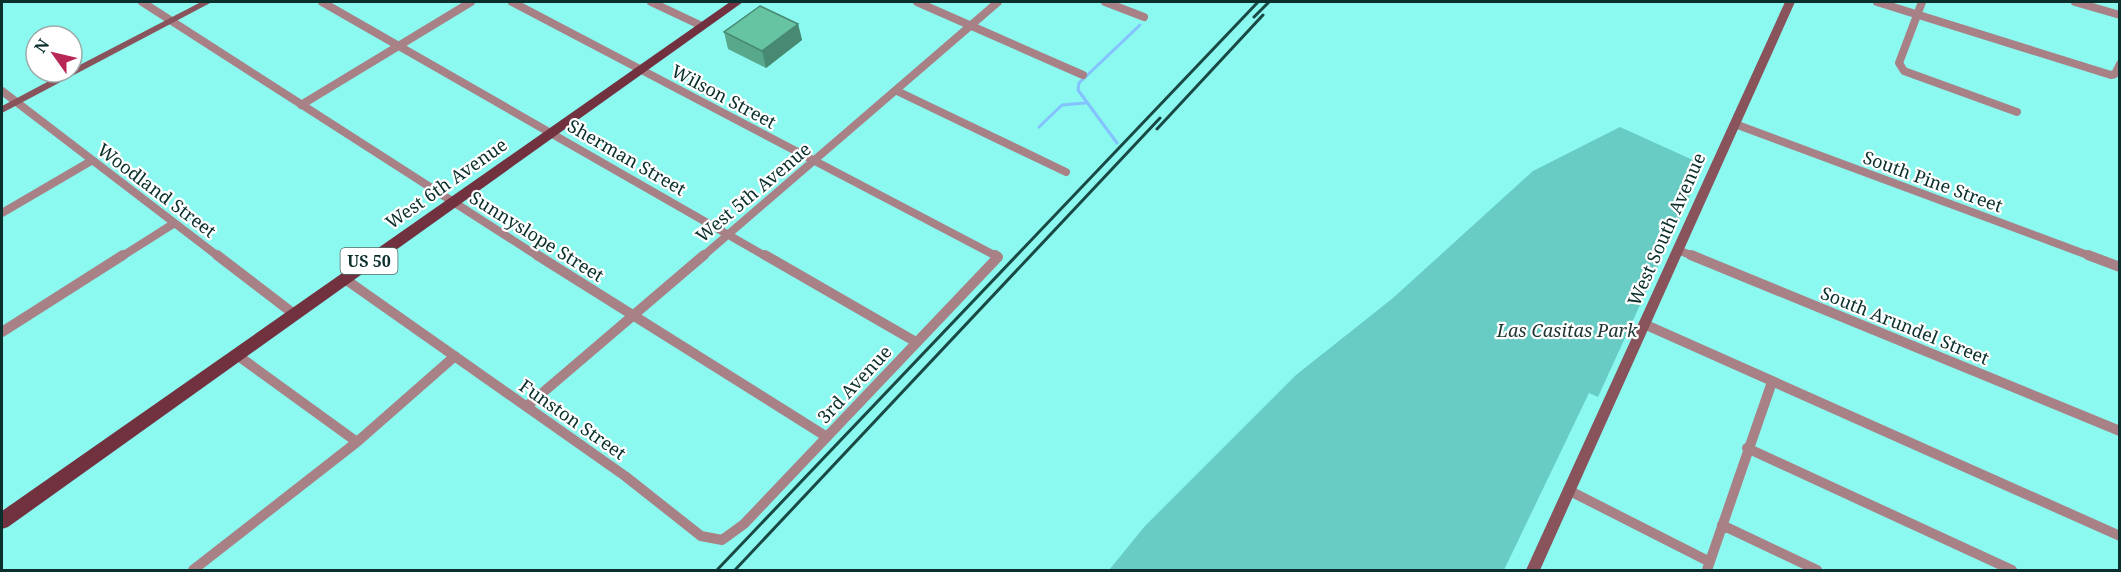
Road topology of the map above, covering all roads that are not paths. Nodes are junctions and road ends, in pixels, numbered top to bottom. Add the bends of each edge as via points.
1 (142, 2) edge
2 (207, 2) edge
3 (322, 2) edge
4 (471, 2) edge
5 (512, 2) edge
6 (651, 2) edge
7 (736, 2) edge
8 (917, 2) edge
9 (998, 2) edge
10 (1105, 2) edge
11 (1790, 2) edge
12 (1877, 2) edge
13 (1922, 2) edge
14 (2075, 2) edge
15 (1918, 14) junction
16 (2120, 15) edge
17 (1144, 17) dead end
18 (171, 21) junction
19 (971, 25) junction
20 (702, 26) junction
21 (398, 46) junction
22 (2120, 64) edge
23 (641, 69) junction
24 (1083, 75) dead end
25 (2, 91) edge
26 (897, 91) junction
27 (16, 103) junction
28 (301, 105) junction
29 (2, 110) edge
30 (2017, 112) dead end
31 (1735, 124) junction
32 (551, 133) junction
33 (92, 160) junction
34 (815, 161) junction
35 (1066, 172) dead end
36 (453, 203) junction
37 (2, 213) edge
38 (173, 224) junction
39 (729, 234) junction
40 (1677, 250) junction
41 (2120, 267) edge
42 (345, 279) junction
43 (958, 298) joint
44 (294, 314) junction
45 (632, 316) junction
46 (1644, 324) junction
47 (2, 332) edge
48 (916, 342) junction
49 (237, 355) junction
50 (455, 356) junction
51 (1772, 382) junction
52 (527, 406) junction
53 (2120, 431) edge
54 (827, 437) junction
55 (357, 442) junction
56 (1747, 448) junction
57 (1568, 490) junction
58 (775, 492) joint
59 (2, 521) edge
60 (1722, 525) junction
61 (2120, 536) edge
62 (1708, 566) edge
63 (193, 570) edge
64 (1533, 570) edge
65 (1817, 570) edge
66 (2013, 570) edge

1 - 18 street, Sunnyslope Street
2 - 18 main road
3 - 21 street, Sherman Street
4 - 21 street
5 - 23 street, Wilson Street
6 - 20 street
7 - 20 main road, West 6th Avenue / US 50
8 - 19 street
9 - 19 street, West 5th Avenue
10 - 17 street
11 - 31 main road, West South Avenue
12 - 15 street
13 - 15 street
14 - 16 street
15 - 22 street via 2111,75
15 - 30 street via 1899,63 1904,71
18 - 27 main road
18 - 28 street, Sunnyslope Street
19 - 24 street
19 - 26 street, West 5th Avenue
20 - 23 main road, West 6th Avenue / US 50
21 - 28 street
21 - 32 street, Sherman Street
23 - 32 main road, West 6th Avenue / US 50
23 - 34 street, Wilson Street
25 - 27 street, Woodland Street
26 - 34 street, West 5th Avenue
26 - 35 street
27 - 29 main road
27 - 33 street, Woodland Street
28 - 36 street, Sunnyslope Street
31 - 40 main road, West South Avenue
31 - 41 street, South Pine Street
32 - 36 main road, West 6th Avenue / US 50
32 - 39 street, Sherman Street
33 - 37 street
33 - 38 street, Woodland Street
34 - 39 street, West 5th Avenue
34 - 43 street, Wilson Street via 998,257
36 - 42 main road, West 6th Avenue / US 50
36 - 45 street, Sunnyslope Street
38 - 44 street, Woodland Street
38 - 47 street
39 - 45 street, West 5th Avenue
39 - 48 street, Sherman Street
40 - 46 main road, West South Avenue
40 - 53 street, South Arundel Street
42 - 44 main road, West 6th Avenue / US 50
42 - 50 street, Funston Street
43 - 48 street, 3rd Avenue
44 - 49 main road, West 6th Avenue / US 50
45 - 52 street, West 5th Avenue
45 - 54 street, Sunnyslope Street
46 - 51 street
46 - 57 main road, West South Avenue
48 - 54 street, 3rd Avenue
49 - 55 street
49 - 59 main road, West 6th Avenue / US 50
50 - 52 street, Funston Street
50 - 55 street
51 - 56 street
51 - 61 street
52 - 58 street, Funston Street via 710,540 730,536
54 - 58 street, 3rd Avenue
55 - 63 street
56 - 60 street
56 - 66 street
57 - 62 street
57 - 64 main road, West South Avenue
60 - 62 street
60 - 65 street

